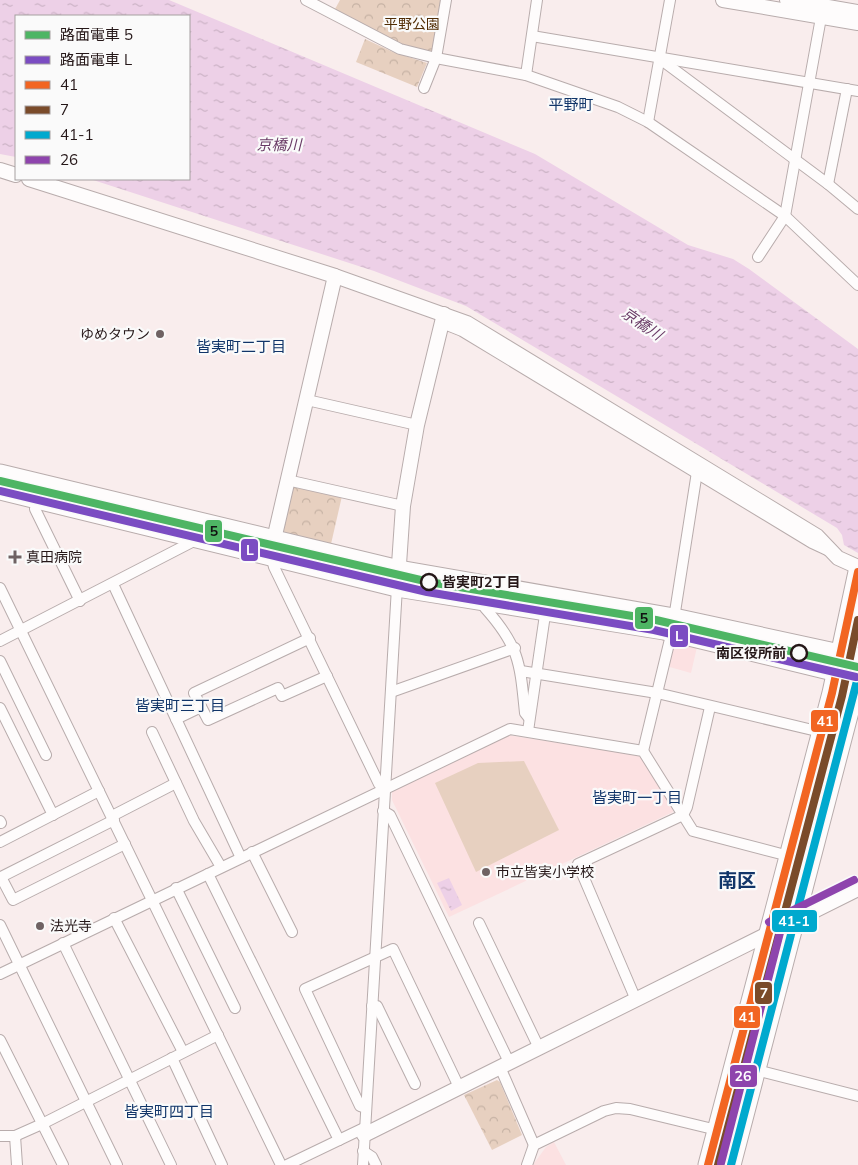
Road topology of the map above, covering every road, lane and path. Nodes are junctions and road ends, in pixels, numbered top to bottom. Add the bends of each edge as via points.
1 (306, 0) edge
2 (446, 0) edge
3 (537, 0) edge
4 (670, 0) edge
5 (723, 0) edge
6 (787, 0) edge
7 (823, 8) edge
8 (858, 12) edge
9 (858, 23) edge
10 (532, 36) junction
11 (436, 58) junction
12 (659, 59) junction
13 (526, 75) junction
14 (810, 82) junction
15 (424, 88) dead end
16 (847, 89) junction
17 (858, 91) edge
18 (648, 122) junction
19 (794, 160) junction
20 (0, 170) edge
21 (15, 175) edge
22 (33, 180) edge
23 (828, 184) junction
24 (858, 209) edge
25 (785, 216) junction
26 (758, 256) dead end
27 (335, 276) junction
28 (858, 285) edge
29 (443, 318) junction
30 (306, 400) junction
31 (417, 425) junction
32 (696, 472) junction
33 (0, 474) edge
34 (287, 480) junction
35 (0, 490) edge
36 (38, 499) junction
37 (403, 506) junction
38 (195, 536) junction
39 (272, 548) junction
40 (833, 552) junction
41 (858, 567) edge
42 (858, 572) edge
43 (398, 578) junction
44 (113, 584) junction
45 (0, 588) edge
46 (80, 601) junction
47 (486, 601) junction
48 (547, 603) junction
49 (673, 625) junction
50 (20, 631) junction
51 (310, 638) junction
52 (0, 641) edge
53 (514, 648) junction
54 (0, 661) edge
55 (845, 662) edge
56 (521, 672) junction
57 (536, 674) junction
58 (327, 676) junction
59 (858, 677) edge
60 (391, 692) junction
61 (657, 693) junction
62 (202, 707) junction
63 (710, 707) junction
64 (0, 708) edge
65 (530, 718) junction
66 (176, 719) junction
67 (528, 731) junction
68 (152, 732) dead end
69 (821, 732) junction
70 (643, 751) junction
71 (46, 755) dead end
72 (176, 783) junction
73 (384, 788) junction
74 (99, 791) junction
75 (384, 812) junction
76 (53, 815) junction
77 (683, 815) junction
78 (113, 818) junction
79 (0, 842) edge
80 (125, 844) junction
81 (252, 852) junction
82 (788, 856) junction
83 (241, 858) junction
84 (221, 867) junction
85 (208, 874) junction
86 (176, 888) junction
87 (858, 889) edge
88 (151, 900) junction
89 (114, 918) junction
90 (794, 920) junction
91 (479, 923) dead end
92 (0, 925) edge
93 (292, 932) dead end
94 (768, 933) junction
95 (63, 943) junction
96 (376, 955) junction
97 (19, 964) junction
98 (0, 974) edge
99 (636, 1000) junction
100 (372, 1006) junction
101 (234, 1008) dead end
102 (218, 1035) junction
103 (0, 1040) edge
104 (538, 1048) junction
105 (183, 1052) junction
106 (172, 1058) junction
107 (505, 1064) junction
108 (756, 1070) junction
109 (130, 1080) junction
110 (415, 1084) dead end
111 (459, 1087) junction
112 (858, 1096) edge
113 (86, 1102) junction
114 (366, 1108) junction
115 (42, 1124) junction
116 (717, 1130) junction
117 (364, 1131) junction
118 (0, 1136) edge
119 (15, 1136) junction
120 (339, 1140) junction
121 (534, 1145) junction
122 (363, 1151) junction
123 (17, 1165) edge
124 (63, 1165) edge
125 (117, 1165) edge
126 (171, 1165) edge
127 (222, 1165) edge
128 (281, 1165) edge
129 (287, 1165) edge
130 (362, 1165) edge
131 (376, 1165) edge
132 (528, 1165) edge
133 (708, 1165) edge
134 (731, 1165) edge

1 - 11 street via 391,45
2 - 11 street
3 - 10 street
4 - 12 street
5 - 7 street
6 - 7 street
7 - 8 street
7 - 9 street
7 - 14 street
10 - 12 street
10 - 13 street
11 - 13 street
11 - 15 street
12 - 14 street
12 - 18 street
12 - 19 street
13 - 18 street
14 - 16 street
14 - 19 street
16 - 17 street
16 - 23 street
18 - 25 street
19 - 23 street
19 - 25 street
20 - 21 street
22 - 27 street
23 - 24 street
25 - 26 street
25 - 28 street
27 - 29 street
27 - 30 street
29 - 31 street
29 - 32 street
29 - 40 street via 481,331 817,536
30 - 31 street
30 - 34 street
31 - 37 street
32 - 40 street via 812,543
32 - 49 street
33 - 39 highway
34 - 37 street
34 - 39 street
35 - 36 highway
36 - 38 highway
36 - 46 street via 35,509
37 - 43 street
38 - 39 highway
38 - 44 street via 190,543
39 - 43 highway
39 - 51 street via 274,567
40 - 41 street via 838,558
42 - 55 highway
43 - 47 highway
43 - 48 highway
43 - 60 street
44 - 46 street
44 - 66 street
45 - 50 street
46 - 50 street
47 - 48 highway
47 - 53 street via 486,608
48 - 49 highway
48 - 57 street
49 - 55 highway
49 - 61 street
50 - 52 street
50 - 74 street
51 - 58 street
51 - 62 street via 194,693
53 - 56 street
53 - 60 street
54 - 71 street
55 - 59 highway
55 - 69 highway
56 - 57 street
56 - 65 street via 525,713
57 - 61 street
57 - 65 street
58 - 62 street via 282,696 278,688 208,720
58 - 73 street via 379,784
59 - 90 highway
60 - 73 street
61 - 63 street
61 - 70 street
62 - 66 street
63 - 69 street
63 - 77 street
64 - 76 street
65 - 67 street
66 - 83 street
67 - 70 street
67 - 73 street via 510,729
68 - 72 street
69 - 82 highway
70 - 77 street
72 - 78 street
72 - 84 street
73 - 75 street
73 - 81 street
74 - 76 street
74 - 78 street
75 - 96 street
75 - 107 street via 390,815
76 - 79 street
77 - 82 street via 693,831
77 - 99 street via 578,864
78 - 80 street
78 - 80 street via 1,877 13,900
80 - 88 street
81 - 83 street
81 - 93 street
82 - 94 highway
83 - 84 street
84 - 85 street
85 - 86 street
85 - 120 street
86 - 88 street
86 - 101 street
87 - 90 street
88 - 89 street
88 - 102 street
89 - 95 street
89 - 105 street
90 - 94 street
90 - 108 highway
91 - 104 street
92 - 97 street
94 - 99 street
94 - 116 highway
95 - 97 street
95 - 109 street
96 - 100 street
96 - 111 street via 393,949
96 - 114 street via 305,989 360,1106
97 - 98 street
97 - 113 street
99 - 104 street
100 - 110 street via 377,1006
100 - 114 street
102 - 105 street
102 - 128 street
103 - 115 street
104 - 107 street
105 - 106 street
106 - 109 street
106 - 127 street
107 - 111 street
107 - 121 street
108 - 112 street
108 - 134 highway
109 - 113 street
109 - 126 street
111 - 117 street
113 - 115 street
113 - 125 street
114 - 117 street
115 - 119 street
115 - 124 street
116 - 121 street via 616,1108
116 - 133 highway
117 - 120 street
117 - 122 street
118 - 119 street
119 - 123 street
120 - 129 street
121 - 132 street
122 - 130 street
122 - 131 street via 372,1157

